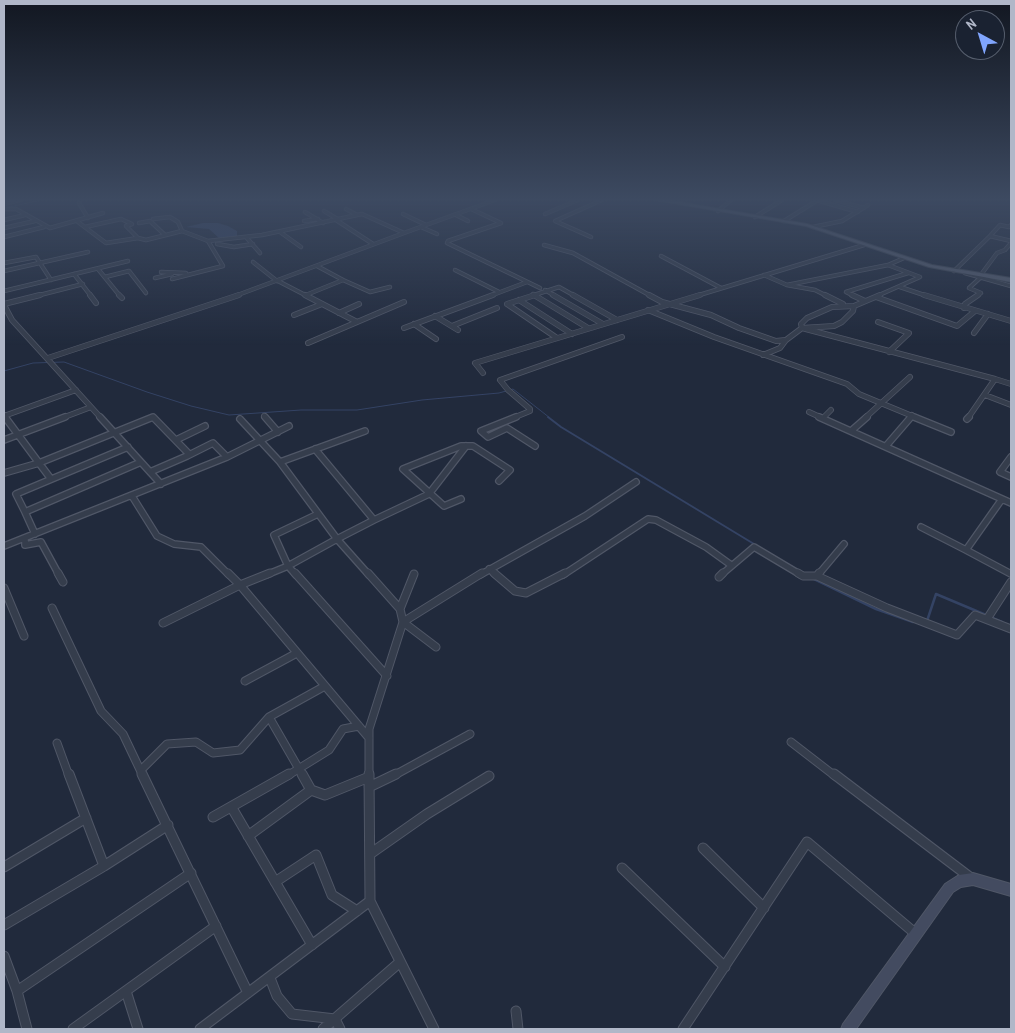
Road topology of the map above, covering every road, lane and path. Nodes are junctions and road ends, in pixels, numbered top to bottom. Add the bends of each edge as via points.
1 (212, 248) edge
2 (256, 248) edge
3 (362, 248) edge
4 (458, 248) edge
5 (554, 248) edge
6 (853, 248) edge
7 (874, 248) edge
8 (977, 248) edge
9 (1006, 248) edge
10 (88, 252) dead end
11 (260, 253) dead end
12 (661, 256) dead end
13 (904, 258) junction
14 (128, 262) dead end
15 (252, 262) dead end
16 (4, 263) edge
17 (40, 263) junction
18 (888, 265) junction
19 (317, 266) junction
20 (98, 269) junction
21 (455, 270) dead end
22 (4, 271) edge
23 (954, 271) junction
24 (161, 272) dead end
25 (176, 273) junction
26 (193, 273) junction
27 (908, 273) junction
28 (74, 274) junction
29 (764, 275) junction
30 (105, 277) junction
31 (980, 277) junction
32 (155, 278) dead end
33 (172, 279) dead end
34 (51, 280) junction
35 (343, 280) junction
36 (1011, 280) edge
37 (278, 281) junction
38 (527, 282) junction
39 (83, 284) junction
40 (787, 285) junction
41 (1011, 286) edge
42 (390, 287) dead end
43 (900, 287) junction
44 (721, 288) junction
45 (542, 289) junction
46 (4, 291) edge
47 (499, 292) junction
48 (146, 293) dead end
49 (533, 294) junction
50 (306, 295) junction
51 (876, 297) junction
52 (122, 298) dead end
53 (519, 300) junction
54 (866, 301) junction
55 (404, 302) dead end
56 (96, 303) dead end
57 (670, 303) junction
58 (4, 304) edge
59 (322, 304) junction
60 (359, 304) dead end
61 (847, 306) junction
62 (854, 306) junction
63 (497, 308) dead end
64 (964, 308) junction
65 (648, 310) junction
66 (975, 311) junction
67 (339, 313) junction
68 (988, 314) junction
69 (294, 315) dead end
70 (435, 316) junction
71 (617, 320) junction
72 (1011, 321) edge
73 (357, 322) junction
74 (878, 322) dead end
75 (414, 324) junction
76 (603, 324) junction
77 (452, 326) junction
78 (404, 328) dead end
79 (588, 328) junction
80 (802, 328) junction
81 (458, 330) dead end
82 (974, 333) dead end
83 (572, 334) junction
84 (622, 336) dead end
85 (557, 338) junction
86 (436, 339) dead end
87 (786, 340) junction
88 (308, 343) dead end
89 (889, 352) junction
90 (763, 355) junction
91 (50, 361) junction
92 (483, 372) dead end
93 (910, 377) dead end
94 (996, 379) junction
95 (1011, 384) edge
96 (76, 390) junction
97 (985, 395) junction
98 (880, 403) junction
99 (1011, 405) edge
100 (91, 407) junction
101 (831, 410) dead end
102 (809, 412) dead end
103 (4, 415) edge
104 (912, 415) junction
105 (264, 416) dead end
106 (240, 418) dead end
107 (823, 418) junction
108 (967, 419) dead end
109 (206, 426) dead end
110 (289, 426) dead end
111 (365, 431) dead end
112 (851, 431) junction
113 (114, 432) junction
114 (278, 432) junction
115 (951, 432) dead end
116 (335, 434) dead end
117 (18, 435) junction
118 (342, 439) junction
119 (4, 440) edge
120 (176, 440) junction
121 (260, 442) junction
122 (466, 446) junction
123 (535, 446) dead end
124 (886, 446) junction
125 (128, 447) junction
126 (315, 449) junction
127 (187, 456) junction
128 (227, 457) junction
129 (1011, 457) edge
130 (141, 462) junction
131 (280, 462) junction
132 (38, 463) junction
133 (150, 472) junction
134 (4, 473) edge
135 (1011, 477) edge
136 (51, 479) junction
137 (498, 481) dead end
138 (636, 482) dead end
139 (161, 484) junction
140 (429, 494) junction
141 (132, 496) junction
142 (461, 499) dead end
143 (1002, 499) junction
144 (1011, 503) edge
145 (25, 512) junction
146 (318, 514) junction
147 (374, 520) junction
148 (921, 527) dead end
149 (34, 534) junction
150 (25, 538) junction
151 (337, 539) junction
152 (844, 544) dead end
153 (4, 546) edge
154 (966, 550) junction
155 (731, 565) junction
156 (288, 566) junction
157 (489, 569) junction
158 (414, 574) dead end
159 (1011, 574) edge
160 (814, 576) junction
161 (719, 577) dead end
162 (63, 582) dead end
163 (1011, 582) edge
164 (240, 585) junction
165 (4, 588) edge
166 (52, 608) dead end
167 (400, 609) junction
168 (988, 617) junction
169 (403, 622) junction
170 (163, 623) dead end
171 (1011, 629) edge
172 (24, 636) dead end
173 (436, 647) dead end
174 (297, 653) junction
175 (387, 676) junction
176 (245, 681) dead end
177 (325, 686) junction
178 (269, 717) junction
179 (359, 726) junction
180 (470, 734) dead end
181 (369, 738) junction
182 (791, 742) dead end
183 (58, 744) dead end
184 (298, 768) junction
185 (141, 770) junction
186 (489, 776) dead end
187 (369, 777) junction
188 (369, 787) junction
189 (311, 790) junction
190 (232, 808) junction
191 (213, 817) dead end
192 (86, 818) junction
193 (168, 825) junction
194 (248, 836) junction
195 (703, 848) dead end
196 (370, 854) junction
197 (4, 866) edge
198 (104, 866) junction
199 (622, 868) dead end
200 (191, 873) junction
201 (973, 879) junction
202 (276, 882) junction
203 (1011, 890) edge
204 (370, 901) junction
205 (764, 908) junction
206 (357, 911) junction
207 (4, 925) edge
208 (216, 926) junction
209 (916, 934) junction
210 (312, 945) junction
211 (4, 956) edge
212 (400, 962) junction
213 (725, 966) junction
214 (270, 978) junction
215 (16, 991) junction
216 (126, 991) junction
217 (248, 993) junction
218 (516, 1011) dead end
219 (335, 1019) junction
220 (27, 1029) edge
221 (73, 1029) edge
222 (138, 1029) edge
223 (200, 1029) edge
224 (323, 1029) edge
225 (340, 1029) edge
226 (434, 1029) edge
227 (518, 1029) edge
228 (684, 1029) edge
229 (848, 1029) edge

1 - 26 street via 223,266
2 - 11 street
3 - 19 street
4 - 38 street
5 - 57 street via 573,253 662,302
6 - 29 street
7 - 13 main road
8 - 23 street
9 - 31 street via 997,253
10 - 17 street
12 - 44 street
13 - 18 street
13 - 23 main road
14 - 20 street
15 - 37 street
16 - 17 street via 36,257
17 - 22 street
17 - 34 street
18 - 27 street
18 - 40 street
19 - 35 street
19 - 37 street
20 - 28 street
20 - 30 street
21 - 47 street
23 - 31 main road
24 - 25 street
25 - 26 street
25 - 32 street
26 - 33 street
27 - 43 street via 920,277
27 - 54 street via 846,292
28 - 34 street
28 - 39 street
29 - 40 street
29 - 44 street
30 - 48 street via 129,271
30 - 52 street
31 - 36 main road
31 - 41 street
31 - 64 street via 969,288 981,293
34 - 46 street
35 - 42 street via 370,292
35 - 50 street
37 - 50 street
37 - 91 street
38 - 45 street
38 - 47 street
39 - 56 street
39 - 58 street
40 - 61 street via 815,290
43 - 51 street
43 - 64 street
44 - 57 street
45 - 49 street
45 - 71 street via 559,287
45 - 76 street
47 - 70 street
49 - 53 street
49 - 79 street
50 - 59 street
51 - 54 street
51 - 66 street via 957,326
53 - 83 street
53 - 85 street via 507,306
54 - 62 street
55 - 73 street
57 - 65 street
57 - 87 street via 711,315 776,341
58 - 91 street via 12,320
59 - 67 street
59 - 69 street
60 - 67 street
61 - 62 street
61 - 80 street via 832,307 807,318 801,324
62 - 80 street via 853,311 834,326
63 - 77 street
64 - 66 street
65 - 71 street
65 - 90 street
66 - 68 street
67 - 73 street
68 - 72 street
68 - 82 street
70 - 75 street
70 - 77 street
71 - 76 street
73 - 88 street
74 - 89 street via 909,334
75 - 78 street
75 - 86 street
76 - 79 street
77 - 81 street
79 - 83 street
80 - 87 street
80 - 89 street
83 - 85 street
84 - 123 street via 500,380 530,411 481,431 488,437 507,428
85 - 92 street via 475,363
87 - 90 street via 780,348
89 - 94 street
90 - 98 street via 847,384 855,392
91 - 96 street
93 - 98 street
94 - 95 street
94 - 97 street
96 - 100 street
96 - 103 street
97 - 99 street
97 - 108 street
98 - 104 street
98 - 112 street
100 - 113 street
100 - 117 street
101 - 107 street
102 - 107 street
103 - 117 street
104 - 115 street
104 - 124 street
105 - 114 street
106 - 121 street
107 - 112 street
109 - 120 street
110 - 114 street
111 - 118 street
112 - 124 street
113 - 120 street via 153,417
113 - 125 street
113 - 132 street
114 - 121 street
116 - 118 street
117 - 119 street
117 - 132 street
118 - 126 street
120 - 127 street via 188,452
121 - 128 street
121 - 131 street
122 - 137 street via 473,446 510,470
122 - 140 street
122 - 140 street via 403,469
124 - 143 street
125 - 130 street
125 - 136 street
126 - 131 street
126 - 147 street
127 - 128 street via 214,444
127 - 133 street
128 - 139 street
129 - 135 street via 1000,472
130 - 133 street
130 - 145 street
131 - 146 street
132 - 134 street
132 - 136 street
133 - 139 street
136 - 145 street via 14,495
138 - 157 street via 585,516
139 - 141 street
140 - 142 street via 444,506
140 - 147 street
141 - 149 street
141 - 164 street via 158,536 174,544 201,547
143 - 144 street
143 - 154 street
145 - 149 street
146 - 151 street
146 - 156 street via 274,535
147 - 151 street
148 - 154 street
149 - 150 street
150 - 153 street
150 - 162 street via 25,545 41,542
151 - 156 street
151 - 167 street
152 - 160 street
154 - 159 street
155 - 157 street via 706,547 656,520 648,519 559,577 526,593 515,591
155 - 160 street via 754,547 804,576
155 - 161 street
156 - 164 street
156 - 175 street
157 - 169 street
158 - 167 street
160 - 168 street via 957,635 975,615
163 - 168 street
164 - 170 street
164 - 174 street
165 - 172 street
166 - 185 street via 101,711 122,734
167 - 169 street
168 - 171 street
169 - 173 street
169 - 175 street
174 - 176 street
174 - 177 street
175 - 181 street via 369,729
177 - 178 street
177 - 179 street
178 - 184 street
178 - 185 street via 240,750 213,753 196,742 166,744
179 - 181 street
179 - 184 street via 343,729 329,750
180 - 188 street
181 - 187 street
182 - 201 street
183 - 192 street
184 - 189 street
184 - 190 street
185 - 193 street
186 - 196 street
187 - 188 street
187 - 189 street via 325,795
188 - 196 street
189 - 194 street
190 - 191 street
190 - 194 street
192 - 197 street
192 - 198 street
193 - 198 street
193 - 200 street
194 - 202 street
195 - 205 street
196 - 204 street
198 - 207 street
199 - 213 street
200 - 208 street
200 - 215 street
201 - 203 main road
201 - 209 main road via 959,881 949,888
202 - 206 street via 316,855 332,895
202 - 210 street
204 - 206 street
204 - 212 street
205 - 209 street via 807,842
205 - 213 street
206 - 210 street
208 - 216 street
208 - 217 street
209 - 229 main road
210 - 214 street
211 - 215 street
212 - 219 street
212 - 226 street
213 - 228 street
214 - 217 street
214 - 219 street via 277,996 292,1014
215 - 220 street
216 - 221 street
216 - 222 street
217 - 223 street
218 - 227 street
219 - 224 street
219 - 225 street

